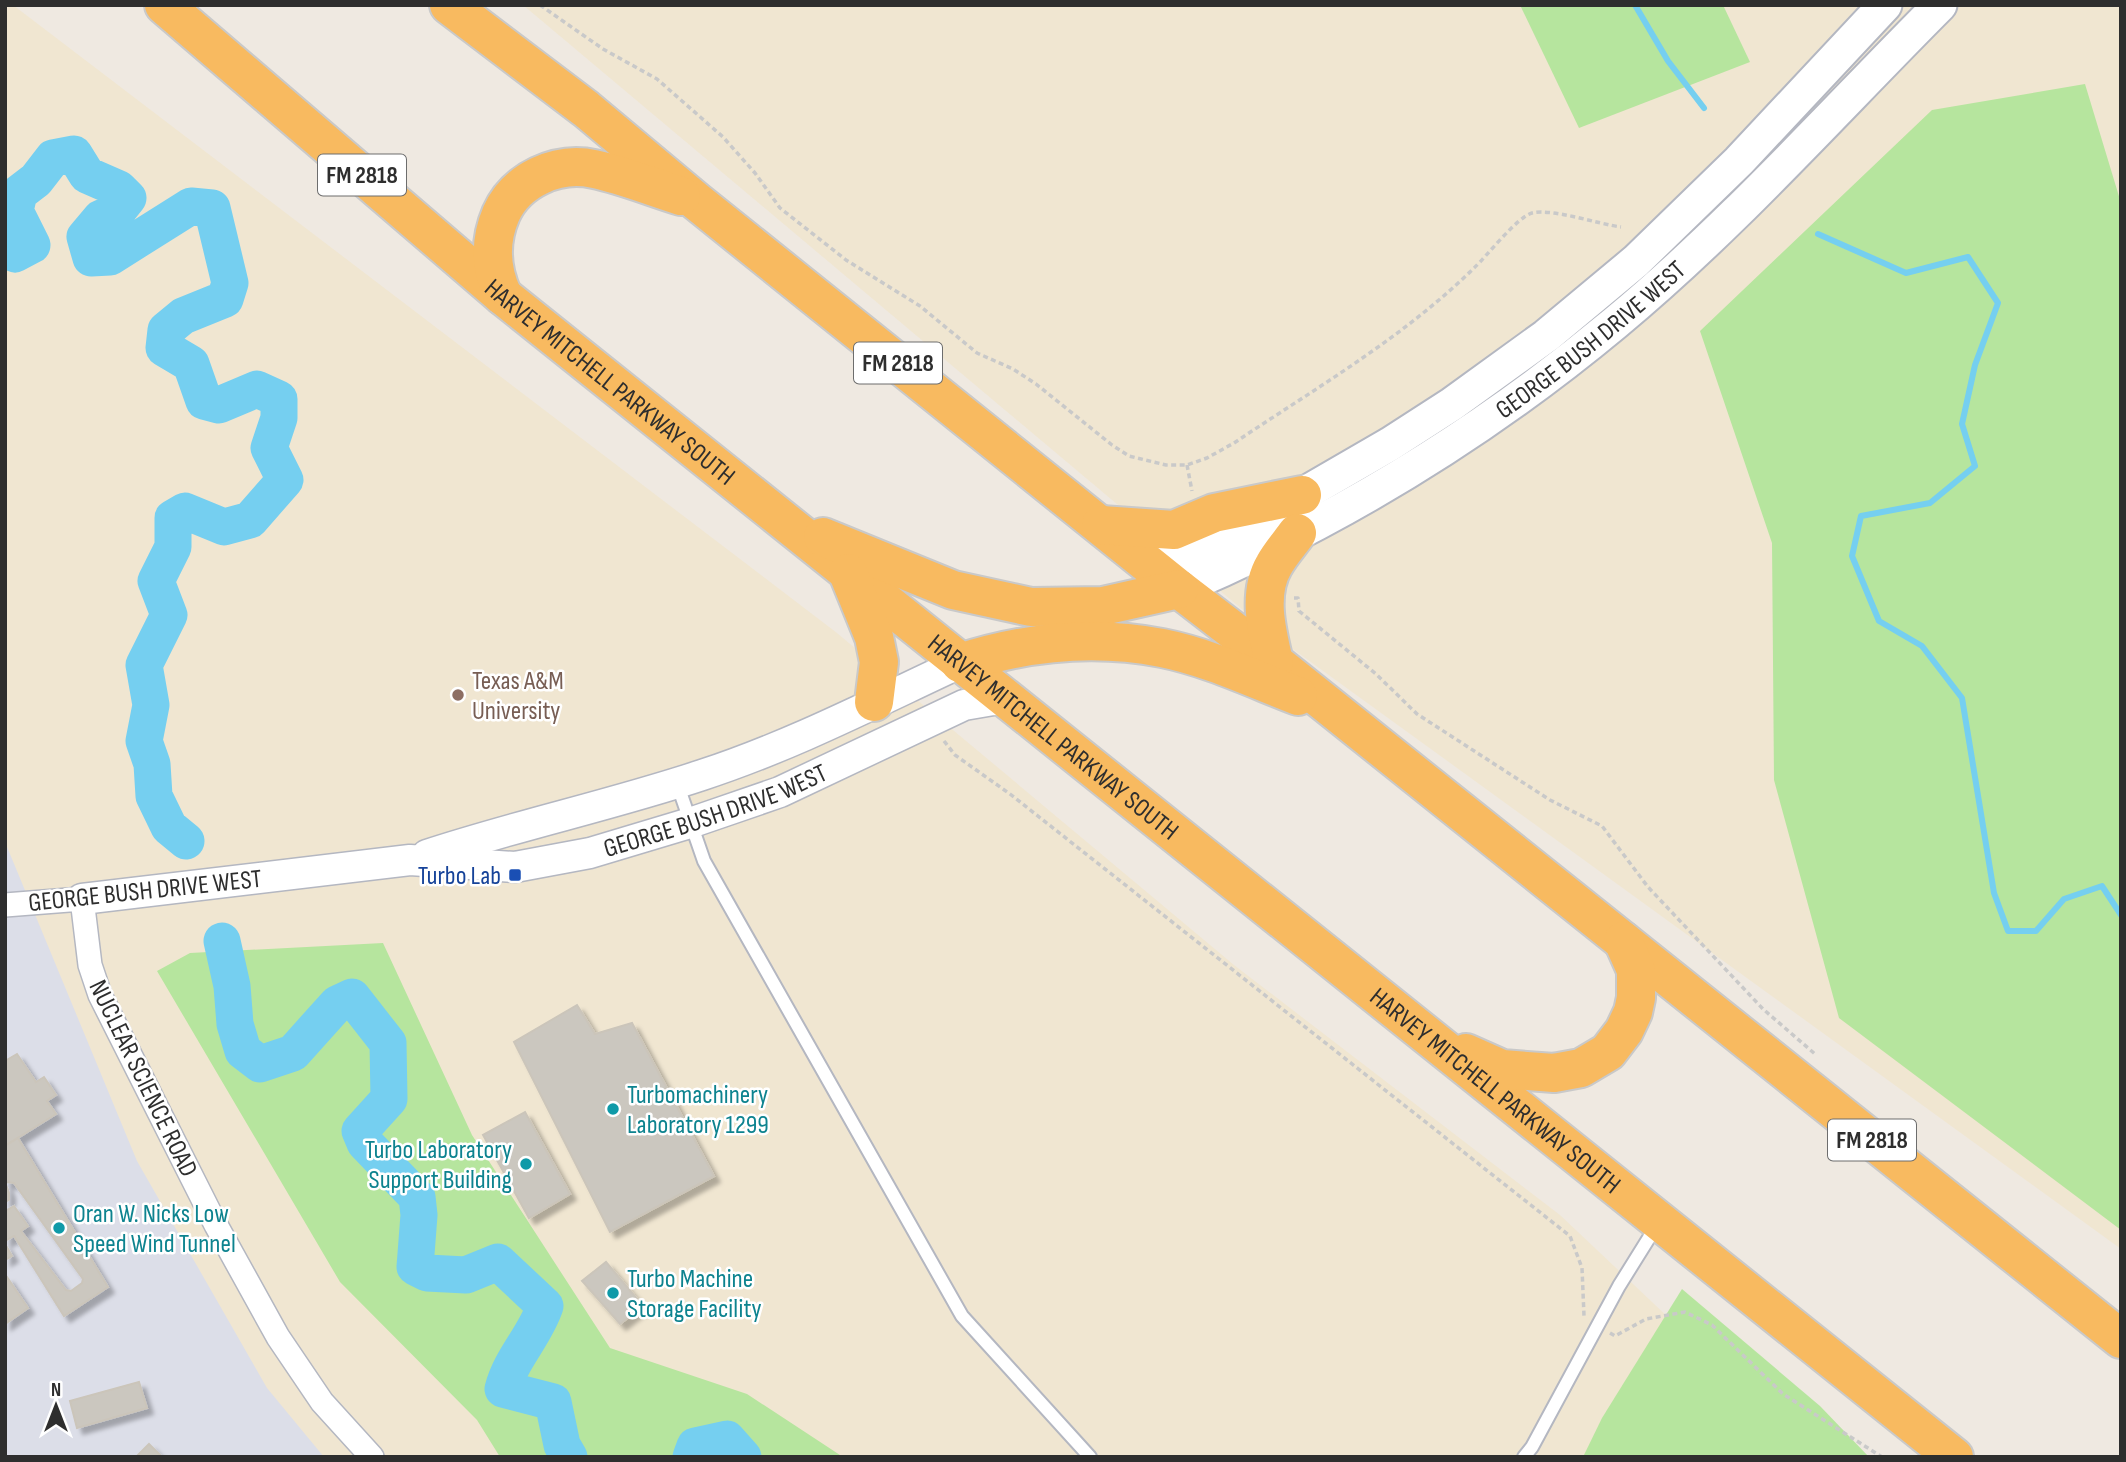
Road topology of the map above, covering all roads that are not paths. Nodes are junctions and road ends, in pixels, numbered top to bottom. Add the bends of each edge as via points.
1 (164, 5) edge
2 (449, 5) edge
3 (1885, 5) edge
4 (1940, 5) edge
5 (696, 201) junction
6 (503, 296) junction
7 (1302, 495) junction
8 (783, 520) junction
9 (1101, 525) junction
10 (1297, 534) junction
11 (1147, 562) junction
12 (847, 571) junction
13 (1180, 589) junction
14 (1274, 662) junction
15 (961, 663) junction
16 (1005, 698) junction
17 (874, 702) junction
18 (1333, 709) junction
19 (677, 783) junction
20 (690, 823) junction
21 (410, 860) junction
22 (82, 899) junction
23 (5, 905) edge
24 (1623, 941) junction
25 (1428, 1036) junction
26 (1659, 1221) junction
27 (2121, 1339) edge
28 (372, 1457) edge
29 (1090, 1457) edge
30 (1524, 1457) edge
31 (1954, 1457) edge

1 - 6 highway, HARVEY MITCHELL PARKWAY SOUTH / FM 2818
2 - 5 highway, FM 2818 via 586,109
3 - 7 main road, GEORGE BUSH DRIVE WEST via 1739,161 1636,261 1546,337 1400,437
4 - 10 main road, GEORGE BUSH DRIVE WEST via 1758,192 1617,321 1510,404
5 - 6 highway via 592,168 559,169 534,177 509,197 495,226 492,257
5 - 9 highway, FM 2818
6 - 8 highway, HARVEY MITCHELL PARKWAY SOUTH / FM 2818
7 - 9 highway via 1214,513 1174,530
7 - 11 main road, GEORGE BUSH DRIVE WEST via 1214,540
8 - 12 highway, HARVEY MITCHELL PARKWAY SOUTH / FM 2818
8 - 13 highway via 953,590 1031,607 1104,606
9 - 11 highway, FM 2818
10 - 13 main road, GEORGE BUSH DRIVE WEST
10 - 14 highway via 1272,567 1265,594 1266,629
11 - 13 highway, FM 2818
12 - 15 highway, HARVEY MITCHELL PARKWAY SOUTH / FM 2818
12 - 17 highway via 874,637 879,662
13 - 14 highway, FM 2818
14 - 18 highway, FM 2818
15 - 16 highway, HARVEY MITCHELL PARKWAY SOUTH / FM 2818
15 - 17 street, GEORGE BUSH DRIVE WEST
15 - 18 highway via 991,653 1069,642 1162,648
16 - 20 street, GEORGE BUSH DRIVE WEST via 964,705 780,792
16 - 25 highway, HARVEY MITCHELL PARKWAY SOUTH / FM 2818
17 - 19 street, GEORGE BUSH DRIVE WEST via 772,749
18 - 24 highway, FM 2818
19 - 20 lane
19 - 21 street, GEORGE BUSH DRIVE WEST
20 - 21 street, GEORGE BUSH DRIVE WEST via 590,853 515,867
20 - 29 lane via 704,861 962,1316
21 - 22 street, GEORGE BUSH DRIVE WEST
22 - 23 street, GEORGE BUSH DRIVE WEST
22 - 28 street, NUCLEAR SCIENCE ROAD via 90,965 100,995 216,1225 278,1337 322,1402
24 - 25 highway via 1636,970 1633,1012 1608,1052 1581,1068 1554,1073 1502,1069
24 - 27 highway, FM 2818
25 - 26 highway, HARVEY MITCHELL PARKWAY SOUTH / FM 2818
26 - 30 lane
26 - 31 highway, HARVEY MITCHELL PARKWAY SOUTH / FM 2818

